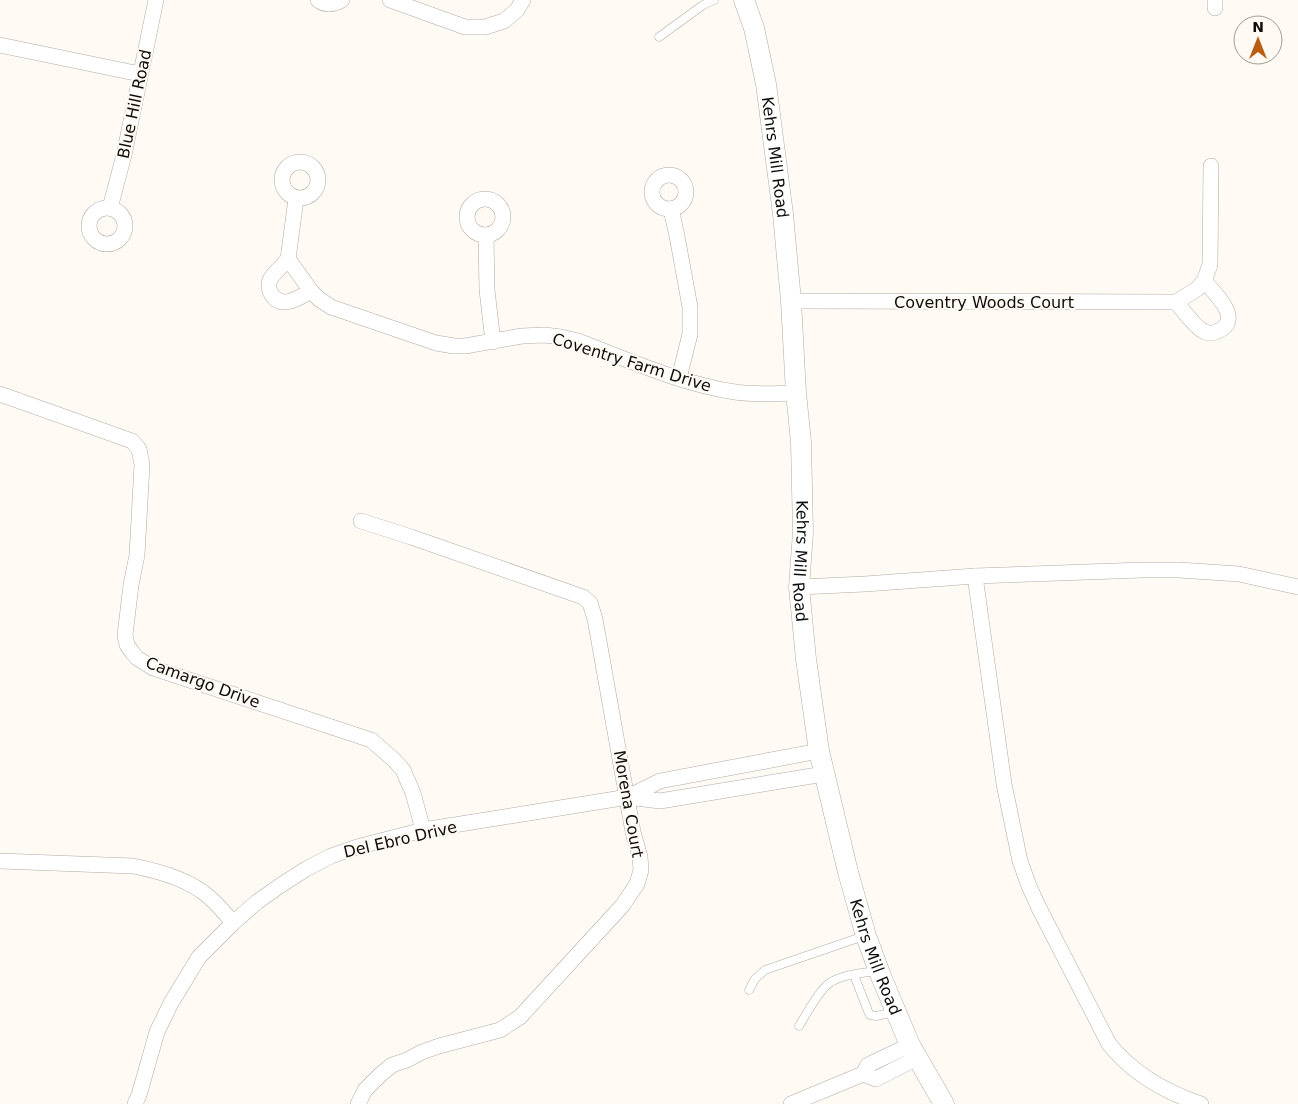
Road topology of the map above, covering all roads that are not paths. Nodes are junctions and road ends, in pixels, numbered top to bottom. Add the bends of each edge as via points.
1 (156, 0) edge
2 (318, 0) edge
3 (342, 0) edge
4 (390, 0) edge
5 (523, 0) edge
6 (714, 0) edge
7 (744, 0) edge
8 (659, 37) dead end
9 (0, 45) edge
10 (140, 74) junction
11 (1211, 166) dead end
12 (296, 198) dead end
13 (110, 208) dead end
14 (671, 209) dead end
15 (486, 235) dead end
16 (288, 259) junction
17 (1204, 280) junction
18 (311, 291) junction
19 (791, 301) junction
20 (1176, 302) junction
21 (493, 342) junction
22 (679, 378) junction
23 (796, 393) junction
24 (0, 394) edge
25 (361, 521) dead end
26 (975, 576) junction
27 (799, 587) junction
28 (1298, 587) edge
29 (819, 751) junction
30 (824, 774) junction
31 (628, 797) junction
32 (423, 830) junction
33 (0, 861) edge
34 (234, 923) junction
35 (866, 936) junction
36 (879, 970) junction
37 (854, 975) junction
38 (749, 990) dead end
39 (896, 1012) junction
40 (798, 1026) dead end
41 (914, 1051) junction
42 (135, 1104) edge
43 (358, 1104) edge
44 (790, 1104) edge
45 (944, 1104) edge
46 (1201, 1104) edge

1 - 10 street, Blue Hill Road
2 - 3 street via 328,5
4 - 5 street via 465,27 484,27 504,21
6 - 8 lane
7 - 19 main road, Kehrs Mill Road via 754,28 767,92
9 - 10 street
10 - 13 street, Blue Hill Road
11 - 17 street via 1210,265
12 - 16 street
14 - 22 street via 690,307 690,334
15 - 21 street via 487,290
16 - 18 street, Coventry Farm Drive
16 - 18 street via 270,278 268,283 272,295 277,300 288,302
17 - 20 street via 1197,289
17 - 20 street via 1227,308 1228,320 1222,330 1209,333 1198,328
18 - 21 street, Coventry Farm Drive via 330,306 436,343 465,346
19 - 20 street, Coventry Woods Court
19 - 23 main road, Kehrs Mill Road
21 - 22 street, Coventry Farm Drive via 522,336 561,337
22 - 23 street, Coventry Farm Drive via 737,392
23 - 27 main road, Kehrs Mill Road via 801,442 803,532
24 - 32 street, Camargo Drive via 132,440 139,450 142,465 137,555 125,635 127,645 138,658 153,668 371,740 403,770
25 - 31 street, Morena Court via 583,597 590,604
26 - 27 street
26 - 28 street via 1179,570 1239,574
26 - 46 street via 1004,784 1020,861 1029,886 1109,1044 1120,1058 1137,1073
27 - 29 main road, Kehrs Mill Road
29 - 30 main road, Kehrs Mill Road
29 - 31 street, Del Ebro Drive via 660,781
30 - 31 street, Del Ebro Drive via 660,801
30 - 35 main road, Kehrs Mill Road
31 - 32 street, Del Ebro Drive
31 - 43 street, Morena Court via 641,870 637,884 622,906 520,1017 500,1030 439,1046 392,1065 365,1090
32 - 34 street, Del Ebro Drive via 330,856 281,885
33 - 34 street via 152,869 192,885 209,897
34 - 42 street, Del Ebro Drive via 199,957 171,1002 157,1032
35 - 36 main road, Kehrs Mill Road
35 - 38 lane via 766,970 755,979
36 - 37 lane
36 - 39 main road, Kehrs Mill Road
37 - 39 lane via 870,1015
37 - 40 lane via 824,987
39 - 41 main road, Kehrs Mill Road
41 - 44 street via 876,1079 863,1074
41 - 45 main road, Kehrs Mill Road

